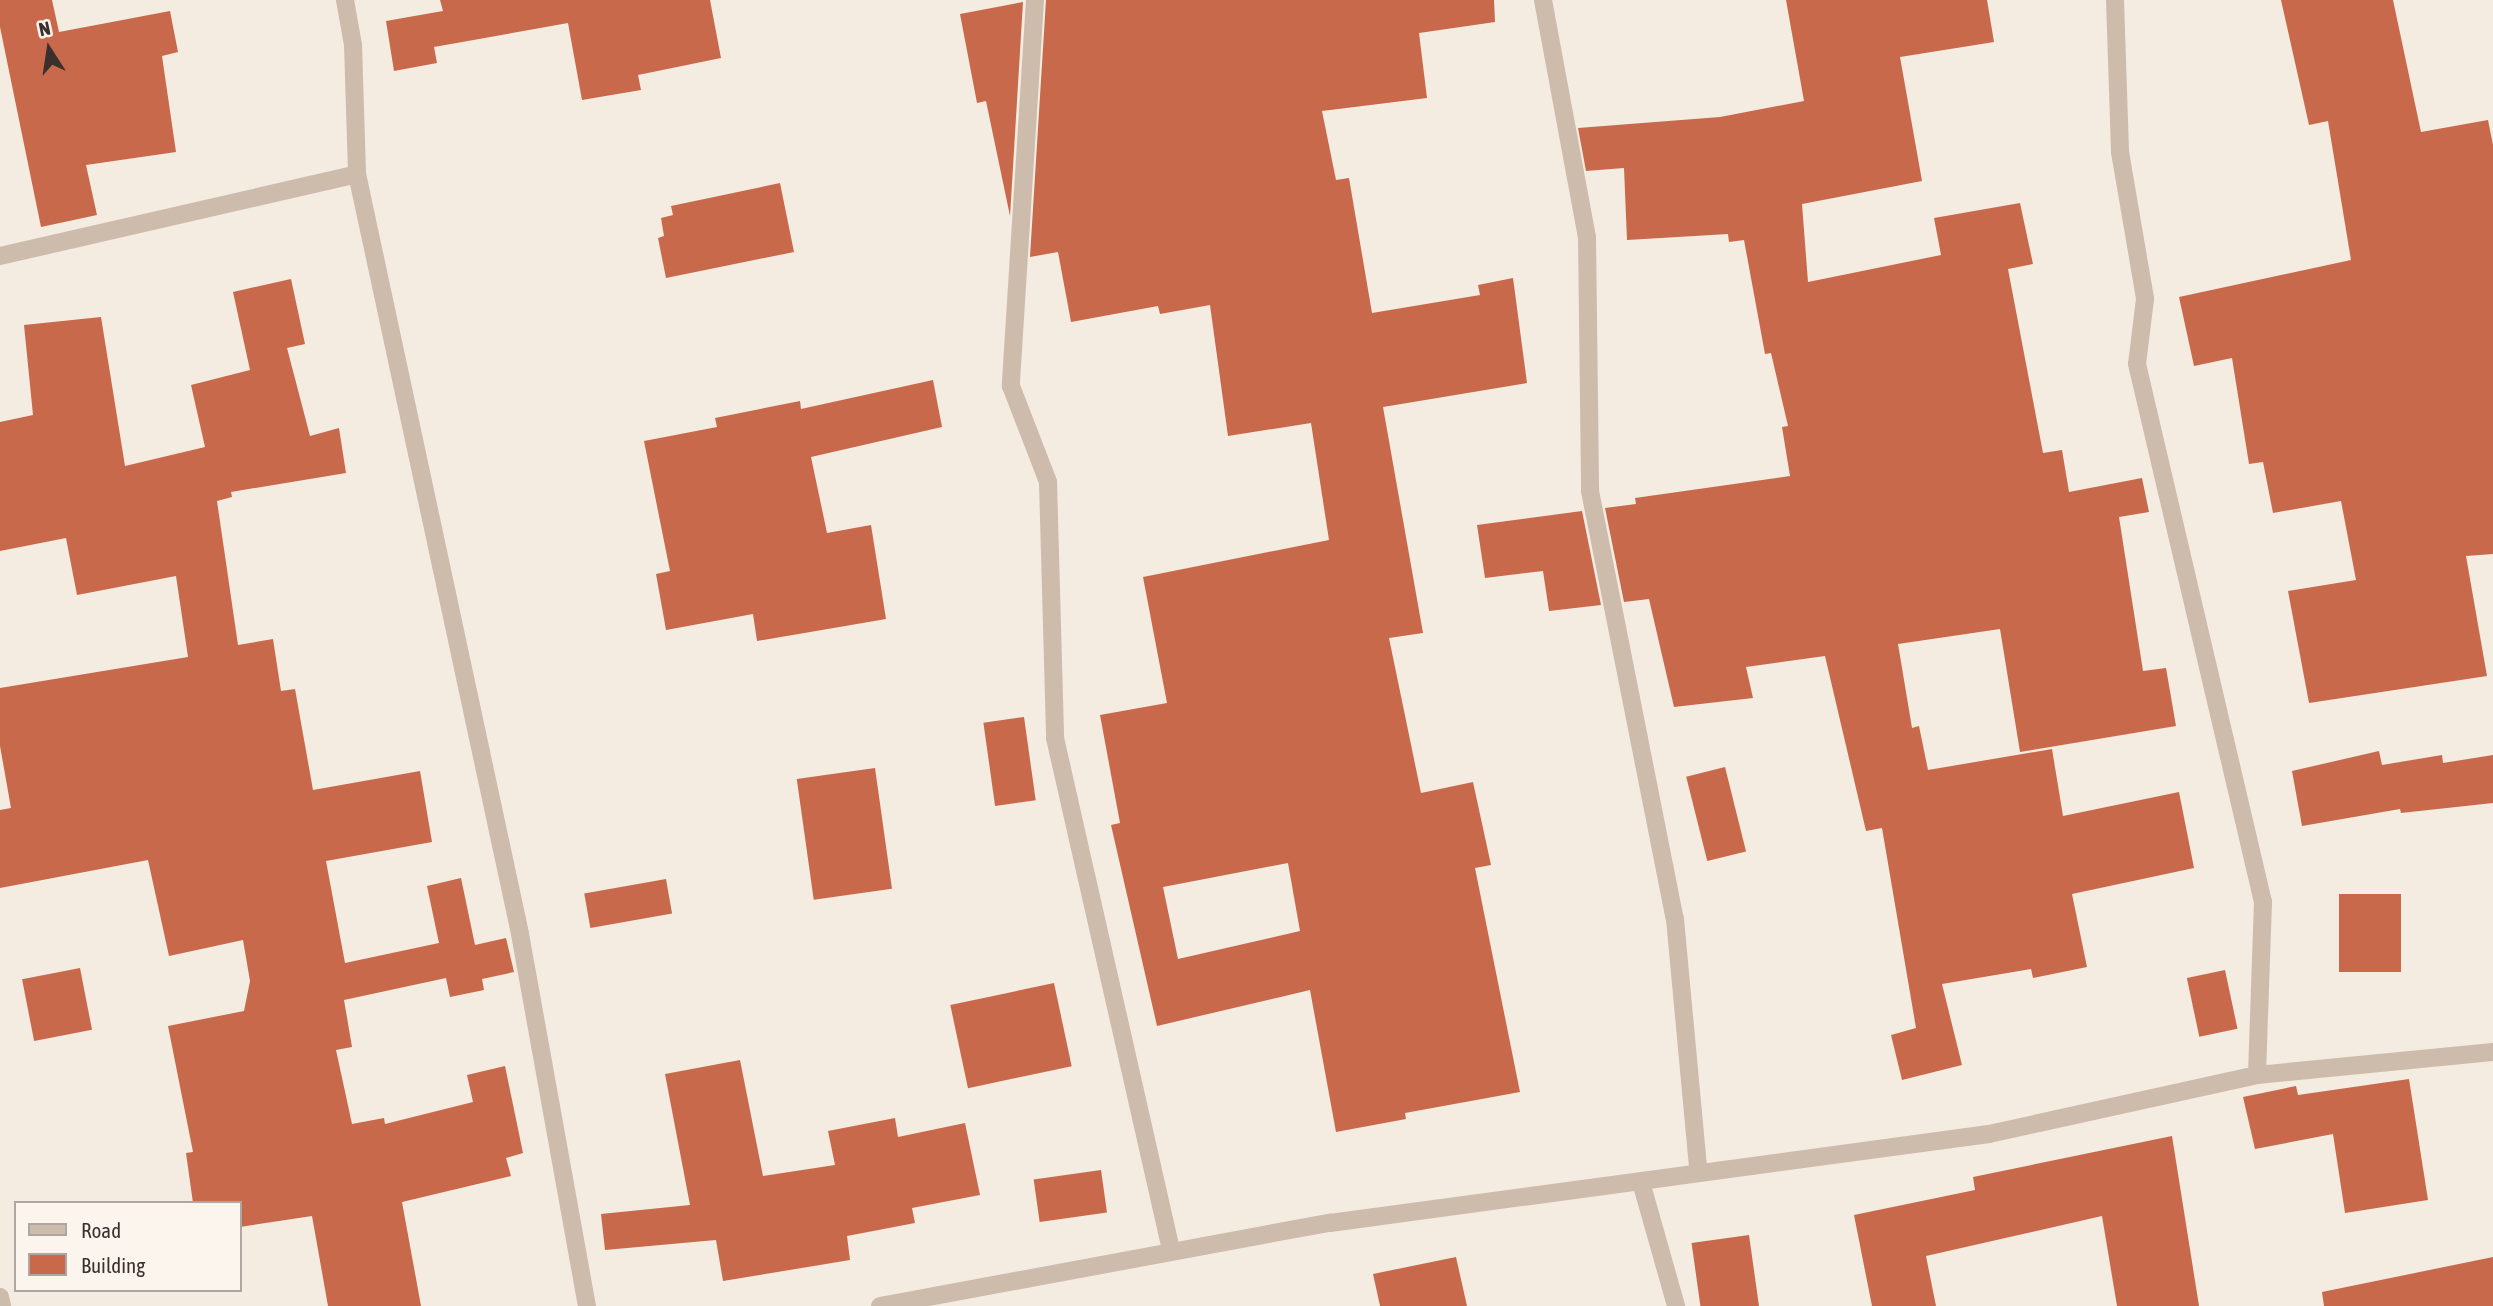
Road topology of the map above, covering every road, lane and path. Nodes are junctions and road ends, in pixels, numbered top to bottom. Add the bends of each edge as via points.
1 (345, 0) edge
2 (1035, 0) edge
3 (1543, 0) edge
4 (2115, 0) edge
5 (357, 173) junction
6 (0, 256) edge
7 (2493, 1052) edge
8 (2257, 1075) junction
9 (1698, 1169) junction
10 (1642, 1182) junction
11 (1171, 1250) junction
12 (0, 1297) edge
13 (2, 1306) edge
14 (587, 1306) edge
15 (880, 1306) edge
16 (1676, 1306) edge

1 - 5 street via 353,46
2 - 11 street via 1010,386 1048,482 1055,738
3 - 9 street via 1587,237 1590,491 1675,919
4 - 8 street via 2120,152 2145,299 2137,363 2263,901
5 - 6 street
5 - 14 street via 520,933
7 - 8 street
8 - 9 street via 1989,1134
9 - 10 street
10 - 11 street
10 - 16 street
11 - 15 street
12 - 13 street

